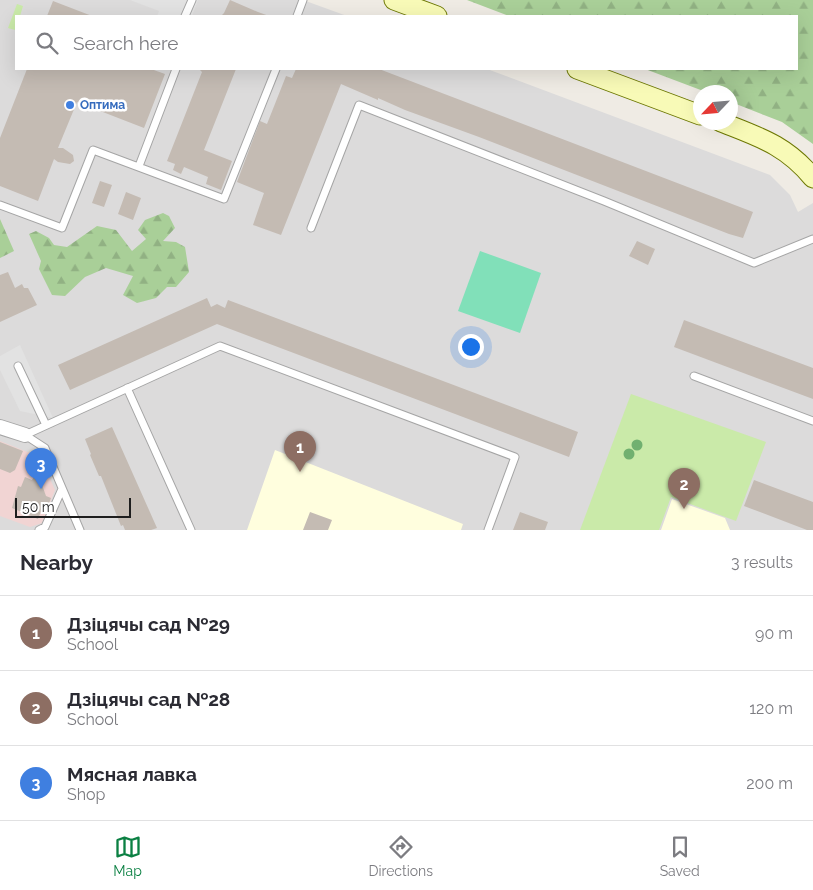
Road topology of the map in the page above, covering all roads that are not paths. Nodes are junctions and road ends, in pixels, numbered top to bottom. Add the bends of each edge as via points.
1 (192, 0) edge
2 (303, 0) edge
3 (394, 0) edge
4 (186, 15) edge
5 (297, 15) edge
6 (434, 15) edge
7 (176, 70) edge
8 (276, 70) edge
9 (580, 70) edge
10 (693, 112) edge
11 (738, 129) edge
12 (139, 166) junction
13 (813, 178) edge
14 (0, 205) edge
15 (311, 228) dead end
16 (813, 239) edge
17 (18, 366) dead end
18 (694, 376) dead end
19 (127, 388) junction
20 (813, 421) edge
21 (46, 425) junction
22 (0, 427) edge
23 (25, 435) junction
24 (62, 489) junction
25 (39, 530) edge
26 (80, 530) edge
27 (191, 530) edge
28 (488, 530) edge

1 - 4 lane
2 - 5 lane
3 - 6 street
7 - 12 lane
8 - 12 lane via 224,199
9 - 10 street
11 - 13 street via 772,142 802,164
12 - 14 lane via 93,150 62,228
15 - 16 lane via 359,105 754,263
17 - 21 lane
18 - 20 lane
19 - 21 lane
19 - 27 lane
19 - 28 lane via 220,346 516,456
21 - 23 lane
22 - 23 street
23 - 24 lane via 45,448
24 - 25 lane via 45,527
24 - 26 lane

